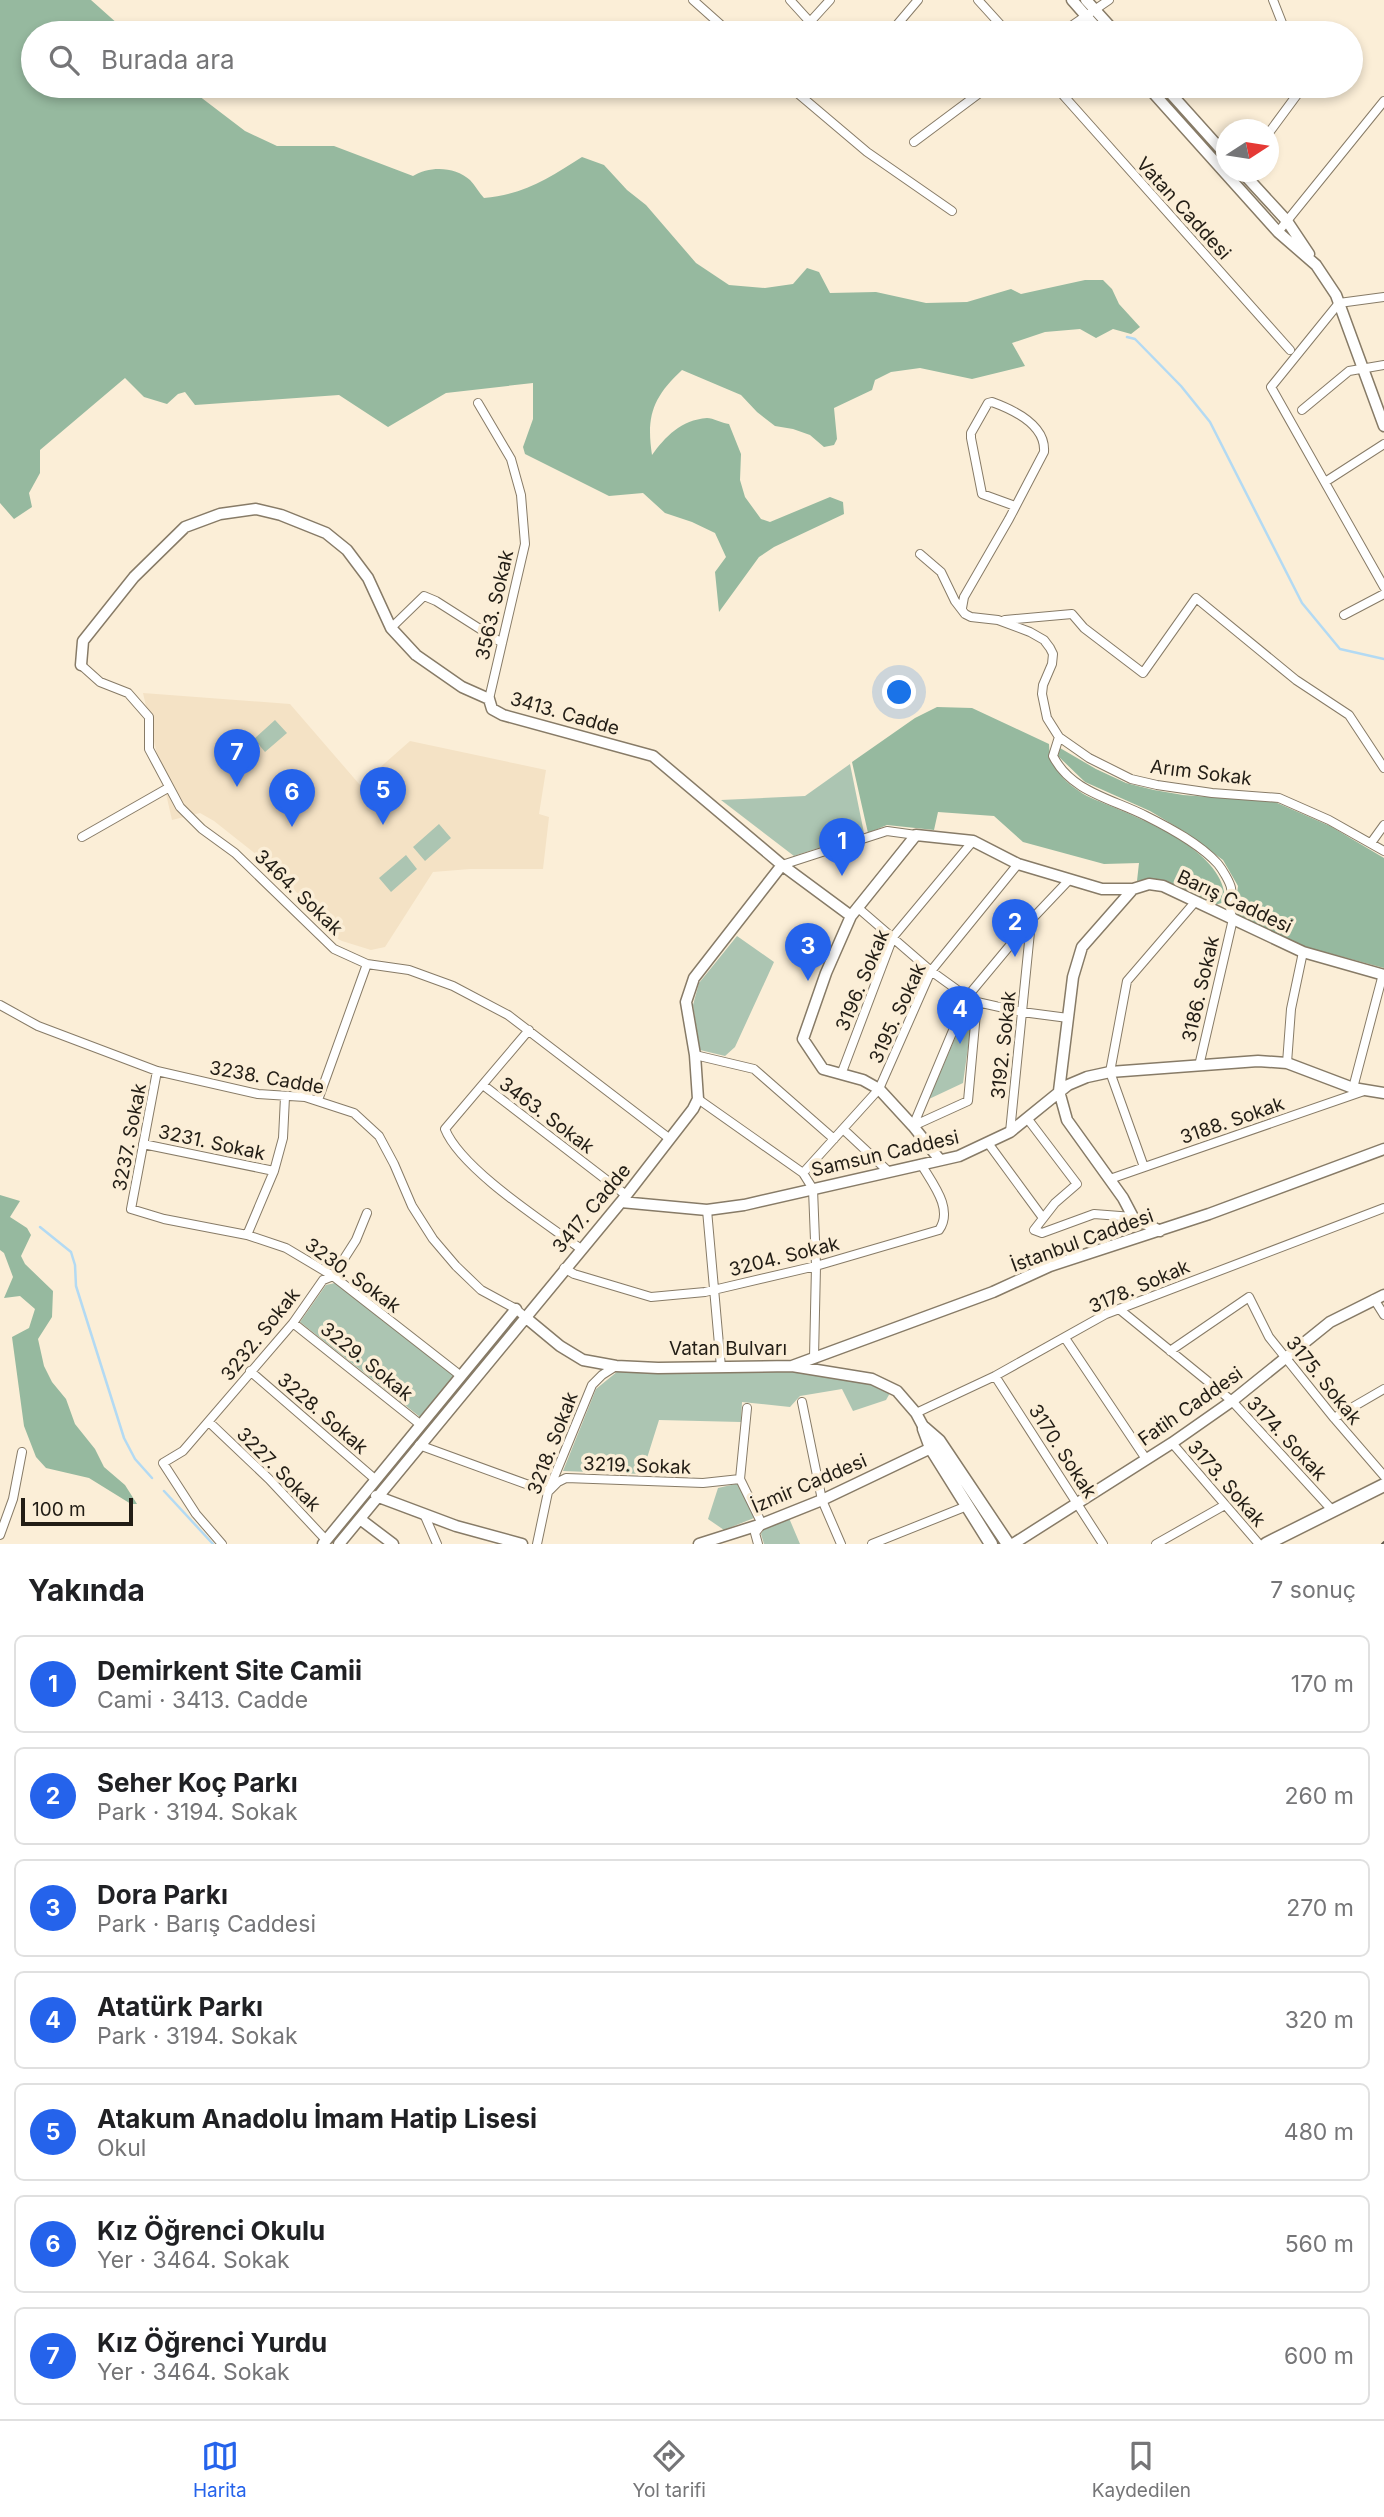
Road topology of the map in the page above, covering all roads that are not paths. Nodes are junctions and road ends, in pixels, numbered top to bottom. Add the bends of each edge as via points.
1 (693, 0) edge
2 (790, 0) edge
3 (830, 0) edge
4 (918, 0) edge
5 (978, 0) edge
6 (1072, 0) edge
7 (1086, 0) edge
8 (1109, 0) edge
9 (1273, 0) edge
10 (1090, 13) junction
11 (717, 21) edge
12 (809, 21) edge
13 (811, 21) edge
14 (900, 21) edge
15 (997, 21) edge
16 (1078, 21) edge
17 (1094, 21) edge
18 (1100, 21) edge
19 (1281, 21) edge
20 (803, 98) edge
21 (973, 98) edge
22 (1066, 98) edge
23 (1158, 98) edge
24 (1175, 98) edge
25 (1295, 98) edge
26 (1384, 101) edge
27 (1279, 120) edge
28 (914, 142) dead end
29 (1216, 143) edge
30 (1250, 182) edge
31 (1232, 183) joint
32 (952, 211) dead end
33 (1287, 221) junction
34 (1278, 232) junction
35 (1316, 265) junction
36 (1384, 297) edge
37 (1339, 303) junction
38 (1290, 350) dead end
39 (1384, 365) edge
40 (1363, 369) junction
41 (478, 403) dead end
42 (1302, 410) dead end
43 (1384, 426) edge
44 (1384, 444) edge
45 (1325, 482) junction
46 (1015, 506) junction
47 (920, 554) dead end
48 (1384, 587) edge
49 (1384, 594) edge
50 (962, 608) junction
51 (1344, 615) dead end
52 (998, 620) junction
53 (391, 628) junction
54 (502, 643) junction
55 (81, 665) joint
56 (489, 699) junction
57 (1059, 737) junction
58 (1384, 768) edge
59 (168, 788) junction
60 (1384, 825) edge
61 (916, 835) junction
62 (82, 837) dead end
63 (973, 841) junction
64 (1371, 843) junction
65 (1384, 851) edge
66 (1018, 864) junction
67 (782, 865) junction
68 (1069, 880) junction
69 (1133, 889) junction
70 (1195, 902) junction
71 (1229, 905) junction
72 (1214, 911) junction
73 (854, 912) junction
74 (1233, 919) junction
75 (1031, 920) junction
76 (893, 937) junction
77 (1303, 952) junction
78 (367, 964) junction
79 (931, 971) junction
80 (1384, 975) edge
81 (967, 997) junction
82 (977, 1002) junction
83 (0, 1005) edge
84 (1022, 1012) junction
85 (1068, 1018) junction
86 (529, 1030) junction
87 (695, 1055) junction
88 (1287, 1063) junction
89 (1199, 1066) junction
90 (157, 1071) junction
91 (842, 1072) junction
92 (1110, 1072) junction
93 (483, 1085) junction
94 (1359, 1089) junction
95 (879, 1090) junction
96 (1059, 1091) junction
97 (1384, 1093) edge
98 (285, 1097) junction
99 (698, 1099) junction
100 (318, 1100) junction
101 (1027, 1118) junction
102 (913, 1126) junction
103 (843, 1129) junction
104 (1010, 1132) junction
105 (670, 1139) junction
106 (834, 1139) junction
107 (988, 1143) junction
108 (143, 1144) junction
109 (1384, 1149) edge
110 (940, 1160) junction
111 (921, 1164) junction
112 (1144, 1167) junction
113 (274, 1171) junction
114 (889, 1172) junction
115 (803, 1173) junction
116 (1110, 1179) junction
117 (813, 1189) junction
118 (623, 1198) junction
119 (1384, 1208) edge
120 (131, 1209) joint
121 (707, 1210) junction
122 (367, 1213) dead end
123 (1133, 1217) junction
124 (1043, 1219) junction
125 (1160, 1231) junction
126 (247, 1235) junction
127 (581, 1249) junction
128 (816, 1266) junction
129 (564, 1268) junction
130 (333, 1276) junction
131 (716, 1290) junction
132 (1379, 1297) edge
133 (516, 1309) junction
134 (1119, 1309) junction
135 (1384, 1315) edge
136 (525, 1317) junction
137 (293, 1322) junction
138 (1065, 1338) junction
139 (1170, 1351) junction
140 (814, 1358) junction
141 (1287, 1358) junction
142 (616, 1366) junction
143 (792, 1366) junction
144 (721, 1367) junction
145 (250, 1371) junction
146 (461, 1376) junction
147 (995, 1376) junction
148 (1384, 1388) edge
149 (1232, 1401) junction
150 (802, 1402) dead end
151 (747, 1408) dead end
152 (916, 1413) junction
153 (1334, 1418) junction
154 (209, 1422) junction
155 (421, 1424) junction
156 (924, 1428) junction
157 (1172, 1443) junction
158 (419, 1445) junction
159 (931, 1448) junction
160 (22, 1452) dead end
161 (1146, 1459) junction
162 (1384, 1476) edge
163 (740, 1479) junction
164 (376, 1480) junction
165 (1384, 1485) edge
166 (548, 1492) junction
167 (376, 1496) junction
168 (822, 1500) junction
169 (1079, 1503) junction
170 (1225, 1505) junction
171 (967, 1506) junction
172 (1332, 1510) junction
173 (424, 1514) junction
174 (360, 1519) junction
175 (762, 1524) junction
176 (0, 1535) edge
177 (324, 1542) edge
178 (222, 1544) edge
179 (339, 1544) edge
180 (393, 1544) edge
181 (437, 1544) edge
182 (522, 1544) edge
183 (537, 1544) edge
184 (699, 1544) edge
185 (758, 1544) edge
186 (841, 1544) edge
187 (872, 1544) edge
188 (991, 1544) edge
189 (1011, 1544) edge
190 (1103, 1544) edge
191 (1156, 1544) edge
192 (1259, 1544) edge
193 (1266, 1544) edge

1 - 11 street
2 - 12 street
3 - 13 street
4 - 14 street
5 - 15 street
6 - 10 street
7 - 10 street
8 - 10 street
9 - 19 street
10 - 16 street
10 - 17 street
10 - 18 street
20 - 32 street via 867,152
21 - 28 street
22 - 38 street, Vatan Caddesi
23 - 31 street
24 - 29 street
25 - 27 street
26 - 33 street
30 - 33 street
31 - 34 street
33 - 34 street
33 - 35 street
34 - 35 street
35 - 37 street
36 - 37 street
37 - 40 street
37 - 45 street via 1272,387
39 - 40 street
40 - 42 street via 1349,371
40 - 43 street
41 - 54 street, 3563. Sokak via 511,459 521,495 525,544
44 - 45 street
45 - 48 street
46 - 46 street via 1045,443 1034,425 992,402 971,433 982,494
46 - 50 street
47 - 50 street via 941,572
49 - 51 street
50 - 52 street via 971,617
52 - 57 street via 1030,632 1050,648 1052,664 1042,694 1047,718
52 - 58 street via 1072,614 1143,673 1196,598 1296,680 1349,715
53 - 54 street via 424,596
53 - 55 street, 3413. Cadde via 368,578 347,550 326,533 256,509 220,514 185,527 134,577 83,641
53 - 56 street, 3413. Cadde via 429,665
54 - 56 street, 3563. Sokak
55 - 59 street, 3464. Sokak via 100,682 128,693 149,717 149,749
56 - 67 street, 3413. Cadde via 492,709 503,715 653,756
57 - 64 street, Arım Sokak via 1131,779 1212,793 1279,798
57 - 71 street via 1054,756 1059,767 1083,788 1186,839 1218,865 1231,887
59 - 62 street
59 - 78 street, 3464. Sokak via 202,829 235,853 334,949
60 - 64 street
61 - 63 street, Barış Caddesi
61 - 67 street via 887,831
61 - 73 street
63 - 66 street, Barış Caddesi
63 - 76 street, 3196. Sokak
64 - 65 street, Arım Sokak
66 - 68 street, Barış Caddesi
66 - 79 street, 3195. Sokak
67 - 73 street, 3413. Cadde
67 - 87 street via 694,978 686,1002
68 - 69 street, Barış Caddesi via 1102,889
68 - 75 street
69 - 70 street, Barış Caddesi via 1163,886
69 - 85 street via 1082,947
70 - 72 street, Barış Caddesi
70 - 92 street via 1127,981
71 - 72 street
71 - 74 street
72 - 74 street, Barış Caddesi
73 - 76 street
73 - 91 street via 803,1039 823,1069
74 - 77 street, Barış Caddesi
74 - 89 street, 3186. Sokak
75 - 81 street
75 - 84 street, 3192. Sokak
76 - 79 street
76 - 91 street, 3196. Sokak
77 - 80 street, Barış Caddesi
77 - 88 street via 1291,1009
78 - 86 street, 3464. Sokak via 409,970 453,986
78 - 100 street
79 - 81 street
79 - 95 street, 3195. Sokak
80 - 94 street
81 - 82 street
81 - 102 street
82 - 84 street
82 - 102 street via 968,1101
83 - 90 street, 3238. Cadde via 38,1026
84 - 85 street
84 - 104 street, 3192. Sokak
85 - 96 street
86 - 93 street
86 - 105 street, 3464. Sokak
87 - 99 street
87 - 106 street via 754,1069
88 - 89 street, Samsun Caddesi
88 - 94 street, Samsun Caddesi
89 - 92 street, Samsun Caddesi
90 - 98 street, 3238. Cadde
90 - 108 street, 3237. Sokak
91 - 95 street
92 - 96 street, Samsun Caddesi
92 - 112 street
93 - 118 street, 3463. Sokak
93 - 127 street via 445,1129 449,1138 484,1176
94 - 97 street, Samsun Caddesi
94 - 112 street, 3188. Sokak
95 - 102 street
95 - 103 street, 3195. Sokak
96 - 101 street, Samsun Caddesi
96 - 116 street via 1067,1120
98 - 100 street, 3238. Cadde
98 - 113 street via 284,1138
99 - 105 street, 3417. Cadde
99 - 115 street
100 - 133 street, 3238. Cadde via 354,1113 379,1136 433,1239 481,1290
101 - 104 street, Samsun Caddesi
101 - 124 street via 1077,1184
102 - 110 street
103 - 106 street, 3195. Sokak
103 - 114 street
104 - 107 street, Samsun Caddesi
105 - 118 street, 3417. Cadde
106 - 115 street, 3195. Sokak
107 - 110 street, Samsun Caddesi
107 - 124 street
108 - 113 street, 3231. Sokak
108 - 120 street, 3237. Sokak
109 - 125 street, İstanbul Caddesi
110 - 111 street, Samsun Caddesi
111 - 114 street, Samsun Caddesi
111 - 128 street, 3204. Sokak via 941,1199 945,1216 939,1230
112 - 116 street, 3188. Sokak
113 - 126 street
114 - 117 street, Samsun Caddesi
115 - 117 street
116 - 123 street
117 - 121 street, Samsun Caddesi
117 - 128 street
118 - 121 street, Samsun Caddesi
118 - 127 street, 3417. Cadde
119 - 134 street, 3178. Sokak
120 - 126 street, 3230. Sokak
121 - 131 street
122 - 130 street, 3232. Sokak
123 - 124 street via 1094,1214 1037,1232 1035,1226
123 - 125 street
125 - 140 street, İstanbul Caddesi via 1051,1266
126 - 130 street, 3230. Sokak via 286,1248
127 - 129 street, 3417. Cadde
128 - 131 street, 3204. Sokak
128 - 140 street
129 - 131 street, 3204. Sokak via 651,1297
129 - 136 street, 3417. Cadde
130 - 137 street, 3232. Sokak via 323,1280
130 - 146 street, 3230. Sokak
131 - 144 street
132 - 135 street
132 - 141 street, Fatih Caddesi via 1330,1322
133 - 136 street, 3238. Cadde
133 - 146 street
134 - 138 street, 3178. Sokak
134 - 139 street, 3174. Sokak
136 - 142 street, Vatan Bulvarı via 583,1360
136 - 158 street, 3417. Cadde
137 - 145 street, 3232. Sokak
137 - 155 street, 3229. Sokak
138 - 147 street, 3178. Sokak
138 - 161 street
139 - 141 street, 3175. Sokak via 1249,1297 1269,1337
139 - 149 street, 3174. Sokak
140 - 143 street, İstanbul Caddesi
141 - 149 street, Fatih Caddesi
141 - 153 street, 3175. Sokak
142 - 144 street, Vatan Bulvarı
142 - 166 street, 3218. Sokak via 592,1385
143 - 144 street, Vatan Bulvarı
143 - 152 street, Vatan Bulvarı via 873,1380 897,1391
145 - 154 street, 3232. Sokak
145 - 164 street, 3228. Sokak
146 - 155 street
147 - 152 street, 3178. Sokak
147 - 169 street, 3170. Sokak
148 - 153 street
149 - 157 street, Fatih Caddesi
149 - 172 street, 3174. Sokak
150 - 168 street
151 - 163 street
152 - 156 street, Vatan Bulvarı
153 - 162 street, 3175. Sokak
154 - 177 street, 3227. Sokak via 269,1479
154 - 178 street, 3232. Sokak via 183,1451 163,1463
155 - 164 street
156 - 159 main road, Vatan Bulvarı
156 - 189 main road, Vatan Bulvarı via 939,1441
157 - 161 street, Fatih Caddesi
157 - 170 street, 3173. Sokak
158 - 166 street
158 - 167 street, 3417. Cadde
159 - 168 street, İzmir Caddesi
159 - 171 main road, Vatan Bulvarı
160 - 176 street
161 - 169 street, Fatih Caddesi
163 - 166 street, 3219. Sokak via 703,1483 566,1478
163 - 175 street
164 - 177 street
165 - 172 main road
166 - 183 street, 3218. Sokak
167 - 173 street
167 - 174 street, 3417. Cadde
168 - 175 street, İzmir Caddesi
168 - 186 street
169 - 189 street, Fatih Caddesi
169 - 190 street, 3170. Sokak
170 - 191 street
170 - 192 street, 3173. Sokak
171 - 187 street
171 - 188 main road, Vatan Bulvarı
172 - 193 main road
173 - 181 street
173 - 182 street
174 - 179 street, 3417. Cadde
174 - 180 street
175 - 184 street, İzmir Caddesi
175 - 185 street via 755,1533

